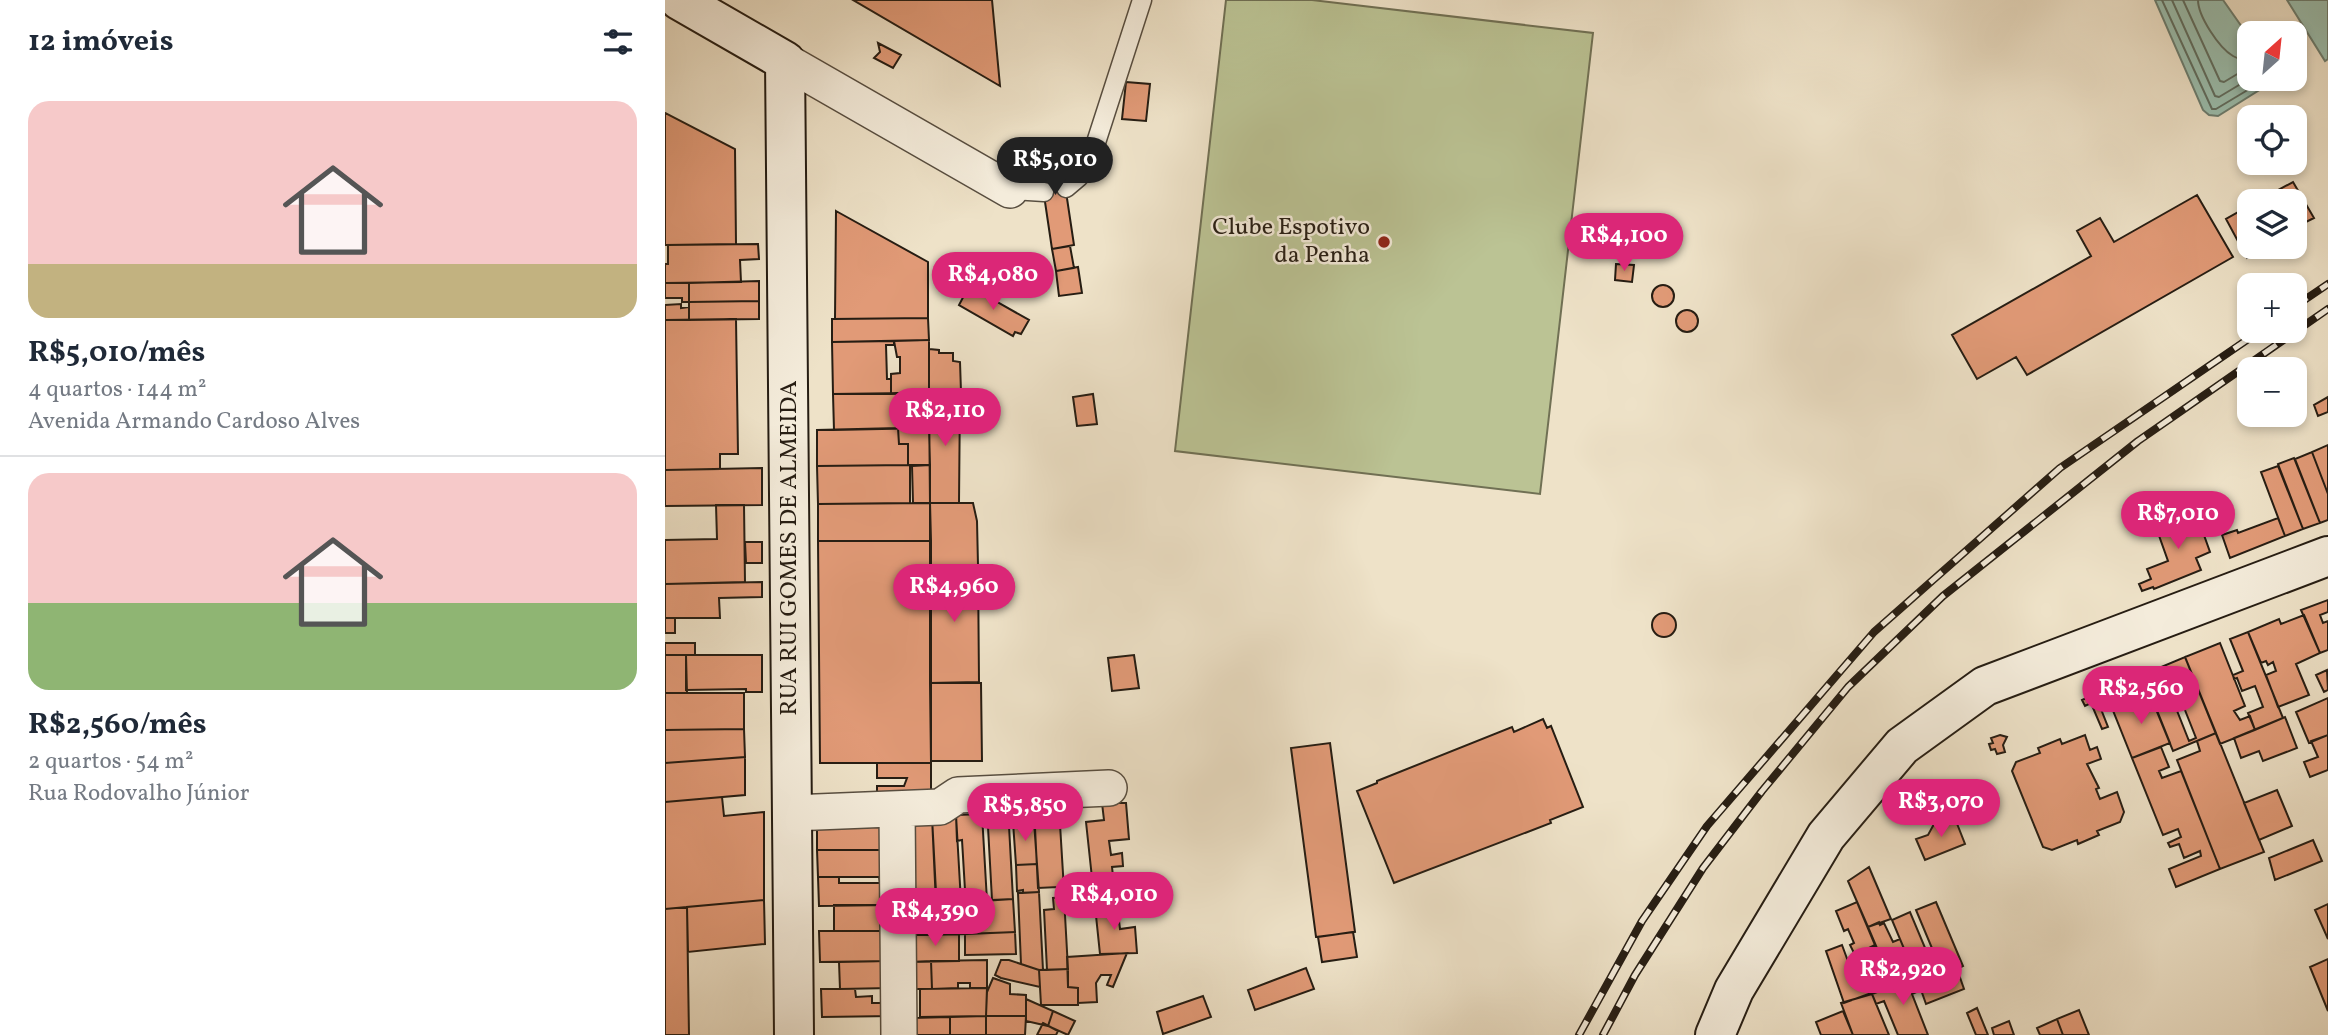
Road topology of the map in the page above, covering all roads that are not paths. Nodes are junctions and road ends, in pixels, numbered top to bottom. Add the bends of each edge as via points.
1 (679, 0) edge
2 (1142, 0) edge
3 (785, 61) junction
4 (1066, 188) dead end
5 (1010, 190) joint
6 (1044, 192) dead end
7 (2328, 556) edge
8 (1109, 788) dead end
9 (897, 809) junction
10 (792, 813) junction
11 (794, 1035) edge
12 (899, 1035) edge
13 (1715, 1035) edge

1 - 3 street
2 - 4 lane via 1091,158
3 - 5 street
3 - 10 street, RUA RUI GOMES DE ALMEIDA
5 - 6 lane
7 - 13 street via 1985,686 1902,746 1826,836 1734,990
8 - 9 street via 958,795 940,807
9 - 10 street
9 - 12 street
10 - 11 street, RUA RUI GOMES DE ALMEIDA

